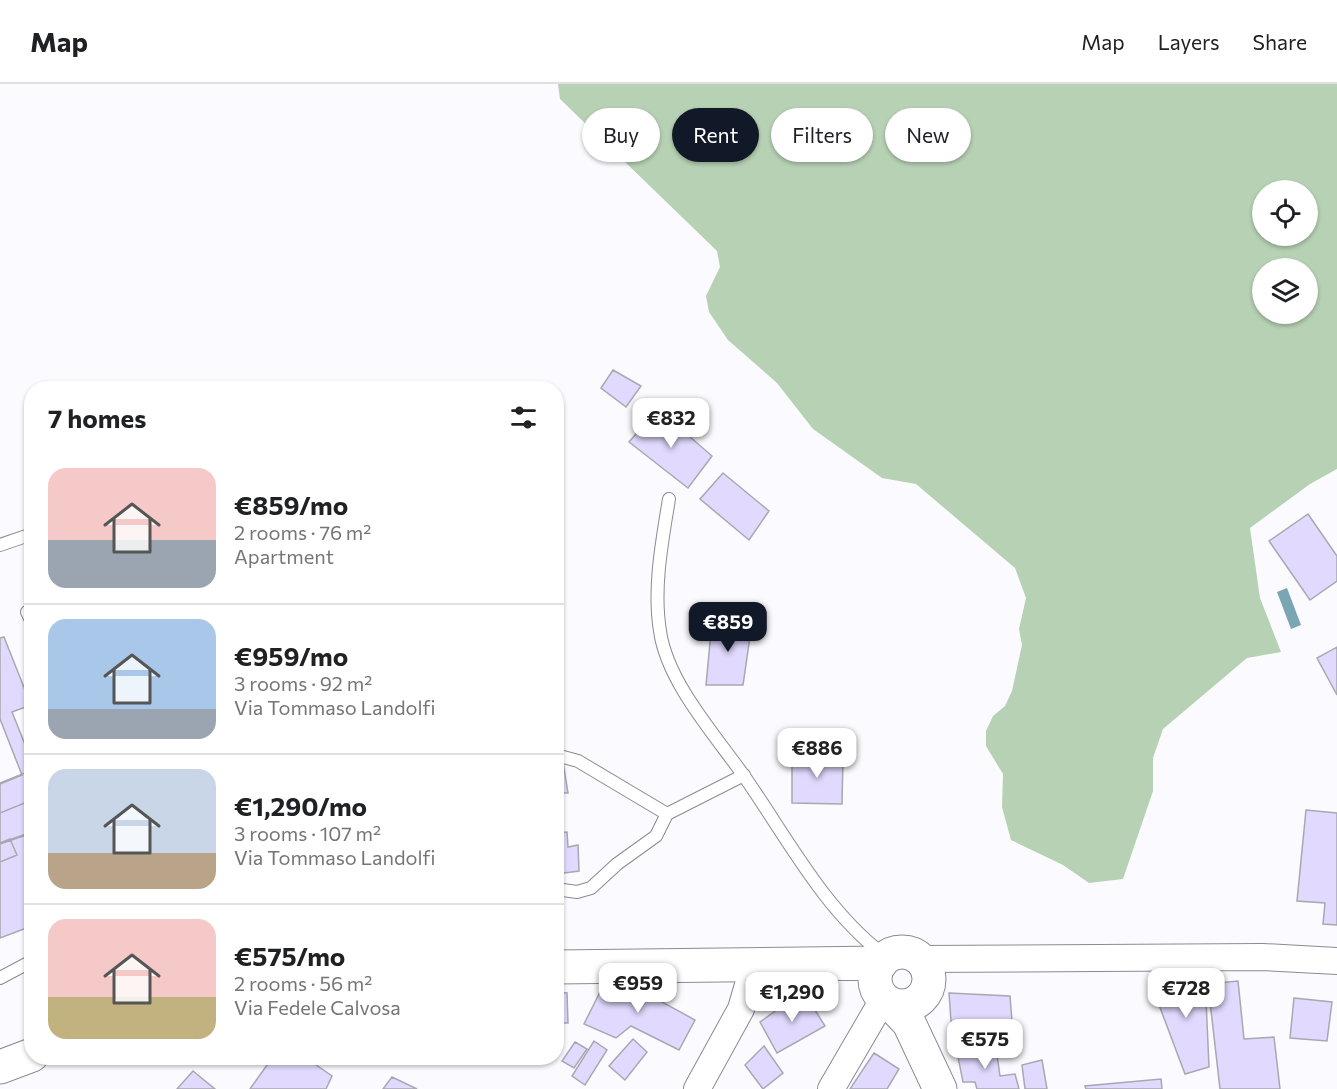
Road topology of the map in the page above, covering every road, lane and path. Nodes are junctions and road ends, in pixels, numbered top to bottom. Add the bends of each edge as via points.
1 (669, 499) dead end
2 (24, 537) edge
3 (0, 545) edge
4 (564, 757) edge
5 (744, 775) junction
6 (667, 814) junction
7 (564, 890) edge
8 (1337, 961) edge
9 (754, 964) junction
10 (24, 965) edge
11 (564, 967) edge
12 (925, 976) junction
13 (0, 978) edge
14 (884, 982) junction
15 (926, 1054) junction
16 (24, 1058) edge
17 (0, 1067) edge
18 (697, 1089) edge
19 (831, 1089) edge
20 (940, 1089) edge

1 - 5 lane via 658,582 660,632 674,671
2 - 3 lane
4 - 6 lane via 578,761
5 - 6 lane
5 - 14 lane via 824,893 866,941
6 - 7 lane via 656,836 591,888
8 - 12 street via 1263,957 978,960
9 - 11 street
9 - 14 street via 816,964
9 - 18 street via 741,1008
10 - 13 lane
12 - 14 street via 903,952
12 - 14 street via 912,1004 902,1006
12 - 15 street via 922,1035
14 - 15 street
14 - 19 street
15 - 20 street
16 - 17 street

